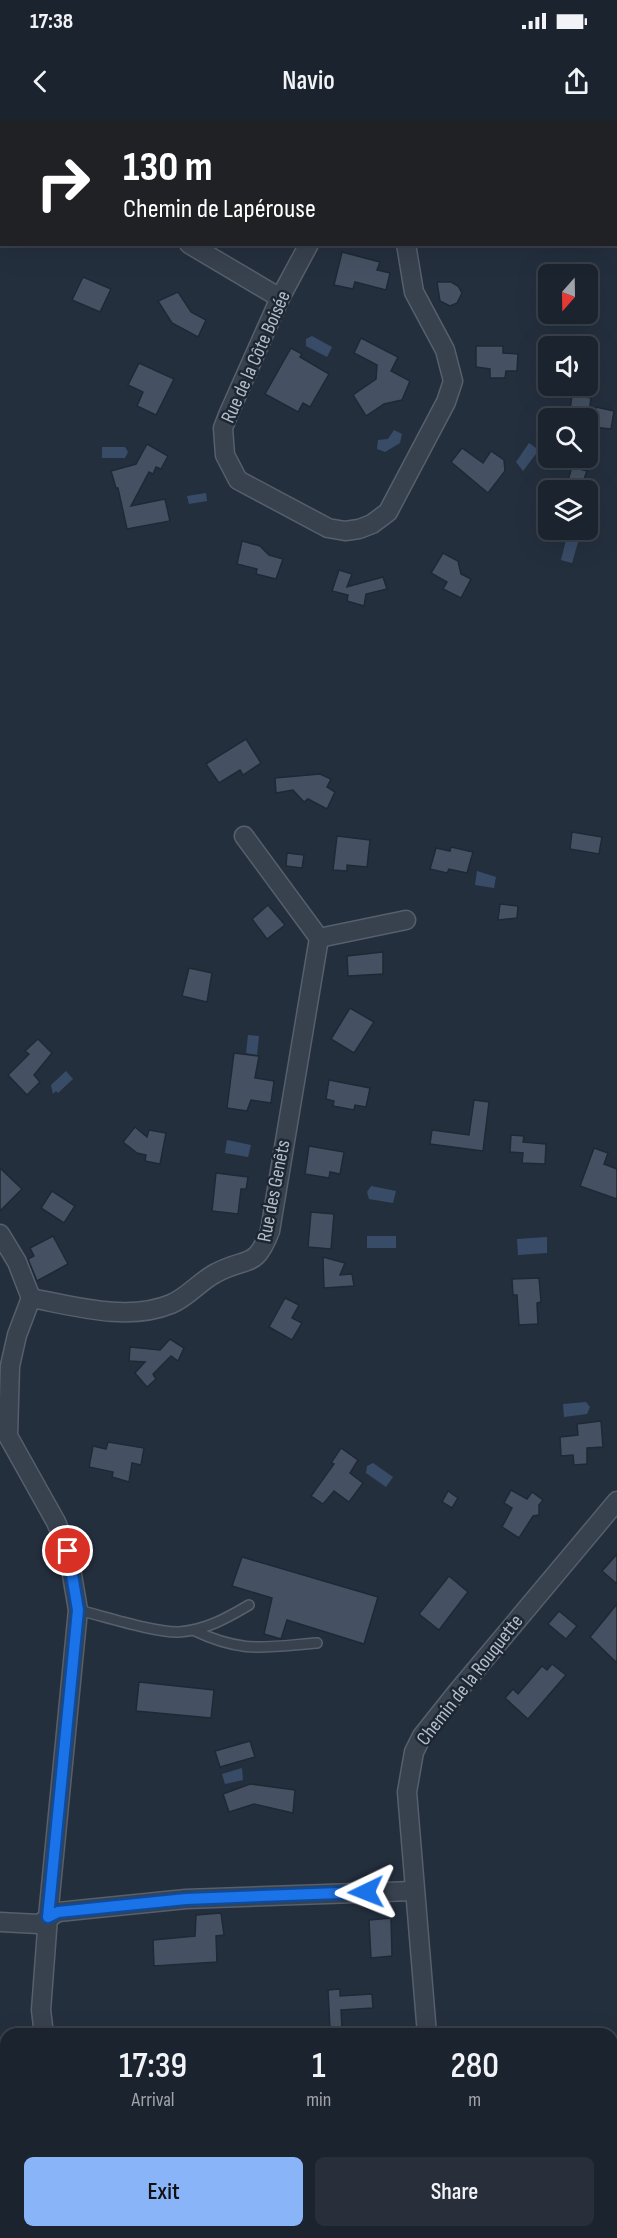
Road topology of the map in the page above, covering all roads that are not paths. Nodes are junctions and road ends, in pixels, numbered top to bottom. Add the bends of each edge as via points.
1 (192, 246) edge
2 (308, 246) edge
3 (406, 246) edge
4 (280, 298) junction
5 (244, 836) dead end
6 (406, 920) dead end
7 (319, 938) junction
8 (0, 1234) edge
9 (27, 1306) junction
10 (617, 1501) edge
11 (249, 1605) dead end
12 (78, 1610) junction
13 (193, 1630) junction
14 (317, 1643) dead end
15 (414, 1891) junction
16 (48, 1917) junction
17 (0, 1922) edge
18 (43, 2028) edge
19 (426, 2028) edge

1 - 4 street
2 - 4 street, Rue de la Côte Boisée
3 - 4 street, Rue de la Côte Boisée via 414,292 445,350 453,381 399,496 388,512 372,524 345,531 328,528 238,480 225,455 223,428
5 - 7 street
6 - 7 street
7 - 9 street, Rue des Genêts via 270,1231 256,1258 219,1271 172,1304 152,1310 120,1312
8 - 9 street via 17,1262
9 - 12 street via 10,1366 8,1437 68,1551
10 - 15 street, Chemin de la Rouquette via 422,1736 414,1752 407,1792
11 - 13 lane via 222,1621
12 - 13 lane via 177,1632
12 - 16 street
13 - 14 lane via 249,1649
15 - 16 street via 186,1899 58,1912
15 - 19 street, Chemin de la Rouquette
16 - 17 street via 39,1924
16 - 18 street via 41,2010

